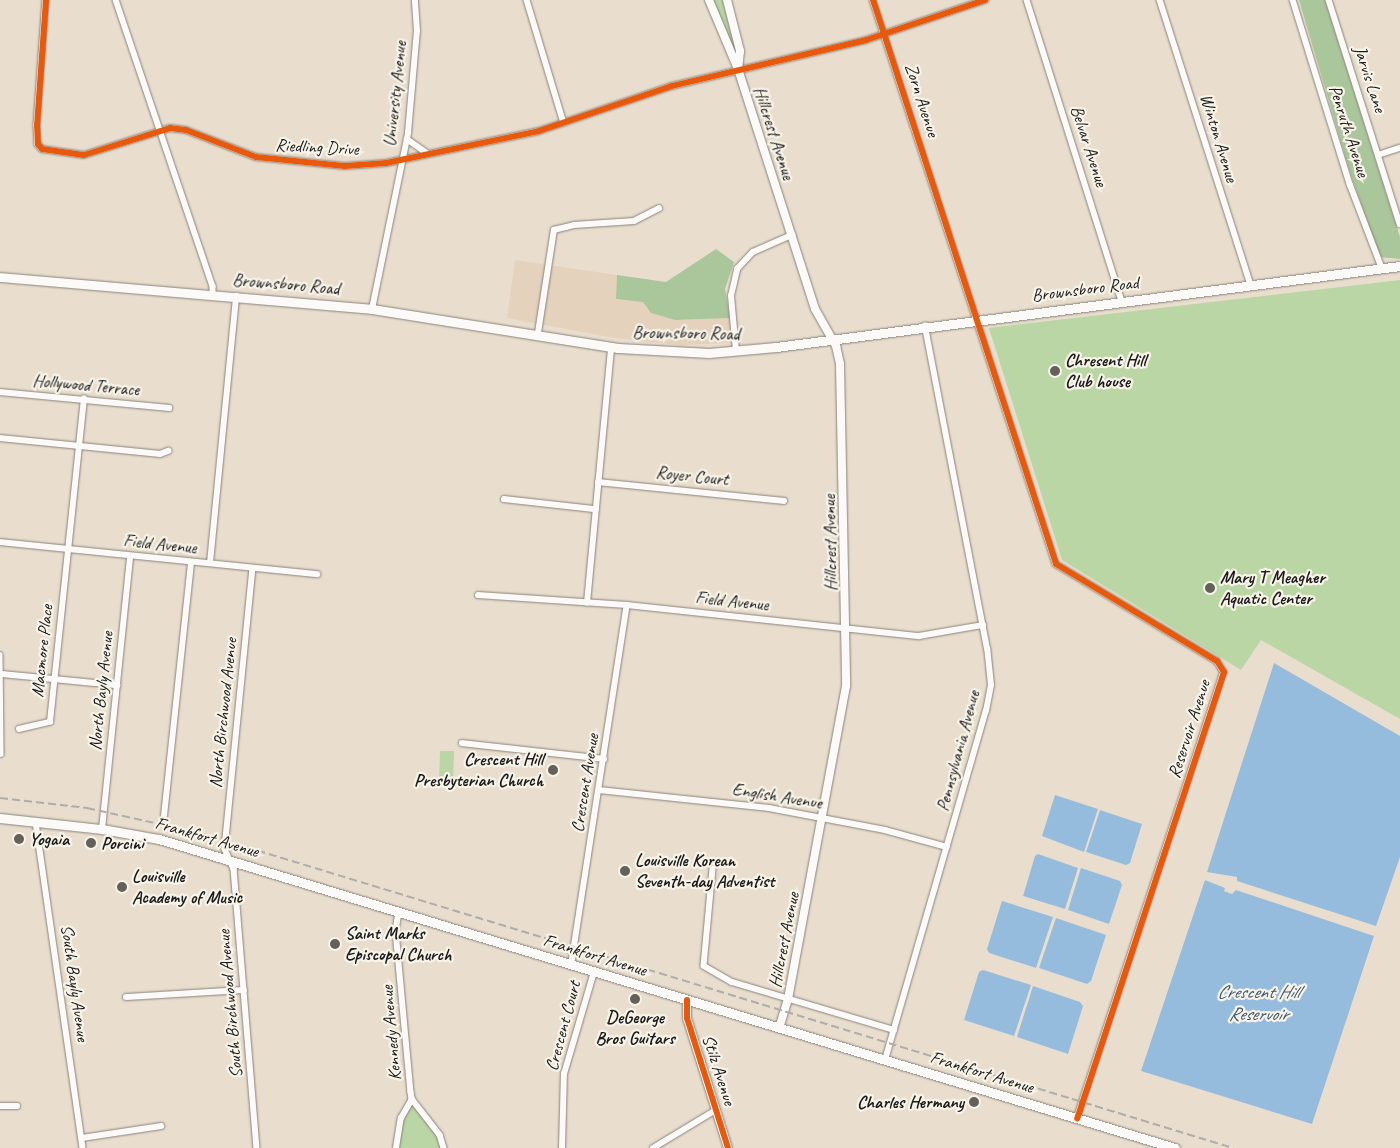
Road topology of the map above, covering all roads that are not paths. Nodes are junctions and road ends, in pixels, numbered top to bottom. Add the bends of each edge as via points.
1 (46, 0) edge
2 (116, 0) edge
3 (416, 0) edge
4 (527, 0) edge
5 (710, 0) edge
6 (727, 0) edge
7 (873, 0) edge
8 (985, 0) edge
9 (1027, 0) edge
10 (1160, 0) edge
11 (1293, 0) edge
12 (1329, 0) edge
13 (885, 34) junction
14 (738, 69) junction
15 (564, 123) junction
16 (160, 130) junction
17 (407, 139) junction
18 (1400, 148) edge
19 (427, 153) junction
20 (1378, 155) junction
21 (404, 158) junction
22 (658, 208) dead end
23 (1400, 224) edge
24 (792, 235) junction
25 (1400, 266) edge
26 (1382, 268) junction
27 (0, 277) edge
28 (1251, 285) junction
29 (212, 294) junction
30 (236, 296) junction
31 (1122, 301) junction
32 (372, 308) junction
33 (976, 320) junction
34 (925, 326) junction
35 (538, 333) junction
36 (831, 340) junction
37 (611, 346) junction
38 (736, 351) junction
39 (0, 392) edge
40 (84, 399) junction
41 (169, 408) dead end
42 (0, 438) edge
43 (80, 446) junction
44 (168, 451) dead end
45 (598, 482) junction
46 (504, 499) dead end
47 (784, 500) dead end
48 (595, 509) junction
49 (0, 542) edge
50 (70, 550) junction
51 (130, 556) junction
52 (191, 562) junction
53 (210, 564) junction
54 (253, 568) junction
55 (317, 574) dead end
56 (478, 595) dead end
57 (587, 603) junction
58 (627, 605) junction
59 (983, 625) junction
60 (846, 628) junction
61 (0, 656) edge
62 (2, 674) junction
63 (53, 679) junction
64 (117, 685) junction
65 (19, 729) dead end
66 (462, 742) dead end
67 (1, 754) dead end
68 (604, 759) junction
69 (599, 790) junction
70 (164, 816) dead end
71 (0, 818) edge
72 (822, 818) junction
73 (36, 822) junction
74 (102, 829) junction
75 (947, 847) junction
76 (229, 860) junction
77 (712, 869) dead end
78 (399, 912) junction
79 (571, 965) junction
80 (594, 972) junction
81 (244, 990) junction
82 (126, 997) dead end
83 (686, 1000) junction
84 (788, 1000) junction
85 (779, 1028) junction
86 (894, 1030) junction
87 (885, 1060) junction
88 (412, 1099) junction
89 (0, 1106) edge
90 (18, 1106) dead end
91 (716, 1110) junction
92 (1077, 1118) junction
93 (161, 1126) dead end
94 (82, 1138) junction
95 (83, 1148) edge
96 (257, 1148) edge
97 (396, 1148) edge
98 (444, 1148) edge
99 (562, 1148) edge
100 (653, 1148) edge
101 (728, 1148) edge
102 (1175, 1148) edge

1 - 16 street, Riedling Drive via 37,125 39,146 50,152 84,155
2 - 16 street
3 - 17 street, University Avenue via 417,31
4 - 15 street
5 - 14 main road
6 - 14 main road via 740,51
7 - 13 street, Zorn Avenue
8 - 13 street
9 - 31 street, Belvar Avenue
10 - 28 street, Winton Avenue
11 - 26 street, Penruth Avenue via 1342,159
12 - 20 street, Jarvis Lane
13 - 14 street via 770,65
13 - 33 street, Zorn Avenue
14 - 15 street, Riedling Drive via 672,86
14 - 24 main road, Hillcrest Avenue
15 - 19 street, Riedling Drive
16 - 21 street, Riedling Drive via 186,130 256,157 296,164 358,166
16 - 29 street
17 - 19 street
17 - 21 street, University Avenue
18 - 20 street
19 - 21 street, Riedling Drive
20 - 23 street, Jarvis Lane
21 - 32 street, University Avenue
22 - 35 street via 634,221 574,225 554,230
24 - 36 main road, Hillcrest Avenue via 815,309
24 - 38 street via 754,252 736,269 731,296
25 - 26 main road, Brownsboro Road
26 - 28 main road, Brownsboro Road
27 - 29 main road, Brownsboro Road
28 - 31 main road, Brownsboro Road
29 - 30 main road, Brownsboro Road
30 - 32 main road, Brownsboro Road
30 - 53 street
31 - 33 main road, Brownsboro Road
32 - 35 main road, Brownsboro Road
33 - 34 main road, Brownsboro Road
33 - 92 street, Reservoir Avenue via 1056,564 1217,661 1224,672
34 - 36 main road, Brownsboro Road
34 - 59 street, Pennsylvania Avenue
35 - 37 main road, Brownsboro Road
36 - 38 main road, Brownsboro Road
36 - 60 main road, Hillcrest Avenue via 840,364
37 - 38 main road, Brownsboro Road via 691,353
37 - 45 street
39 - 40 street, Hollywood Terrace
40 - 41 street, Hollywood Terrace
40 - 43 street
42 - 43 street
43 - 44 street via 160,454
43 - 50 street
45 - 47 street, Royer Court
45 - 48 street
46 - 48 street
48 - 57 street
49 - 50 street, Field Avenue
50 - 51 street, Field Avenue
50 - 63 street, Macmore Place
51 - 52 street, Field Avenue
51 - 64 street, North Bayly Avenue
52 - 53 street, Field Avenue
52 - 70 street
53 - 54 street, Field Avenue
54 - 55 street, Field Avenue
54 - 76 street, North Birchwood Avenue via 225,849
56 - 57 street, Field Avenue
57 - 58 street, Field Avenue
58 - 60 street, Field Avenue
58 - 68 street, Crescent Avenue
59 - 60 street, Field Avenue via 919,636
59 - 75 street, Pennsylvania Avenue via 990,669 989,700
60 - 72 main road, Hillcrest Avenue via 846,686
61 - 62 street
62 - 63 street
62 - 67 street
63 - 64 street
63 - 65 street, Macmore Place via 50,722
64 - 74 street, North Bayly Avenue
66 - 68 street
68 - 69 street, Crescent Avenue
69 - 72 street, English Avenue via 749,805
69 - 79 street, Crescent Avenue
71 - 73 main road, Frankfort Avenue
72 - 75 street, English Avenue via 885,830
72 - 84 main road, Hillcrest Avenue
73 - 74 main road, Frankfort Avenue
73 - 94 street, South Bayly Avenue
74 - 76 main road, Frankfort Avenue via 159,839
75 - 86 street, Pennsylvania Avenue
76 - 78 main road, Frankfort Avenue
76 - 81 street, South Birchwood Avenue via 234,869
77 - 84 street via 703,964 732,982
78 - 79 main road, Frankfort Avenue
78 - 88 street, Kennedy Avenue via 396,931
79 - 80 main road, Frankfort Avenue
80 - 83 main road, Frankfort Avenue
80 - 99 street, Crescent Court via 564,1074
81 - 82 street
81 - 96 street, South Birchwood Avenue
83 - 85 main road, Frankfort Avenue
83 - 91 main road, Stilz Avenue via 687,1018
84 - 85 main road, Hillcrest Avenue
84 - 86 street
85 - 87 main road, Frankfort Avenue
86 - 87 street, Pennsylvania Avenue
87 - 92 main road, Frankfort Avenue
88 - 97 street, Kennedy Avenue via 401,1118
88 - 98 street via 440,1135
89 - 90 street
91 - 100 street
91 - 101 main road, Stilz Avenue
92 - 102 main road, Frankfort Avenue
93 - 94 street
94 - 95 street, South Bayly Avenue

